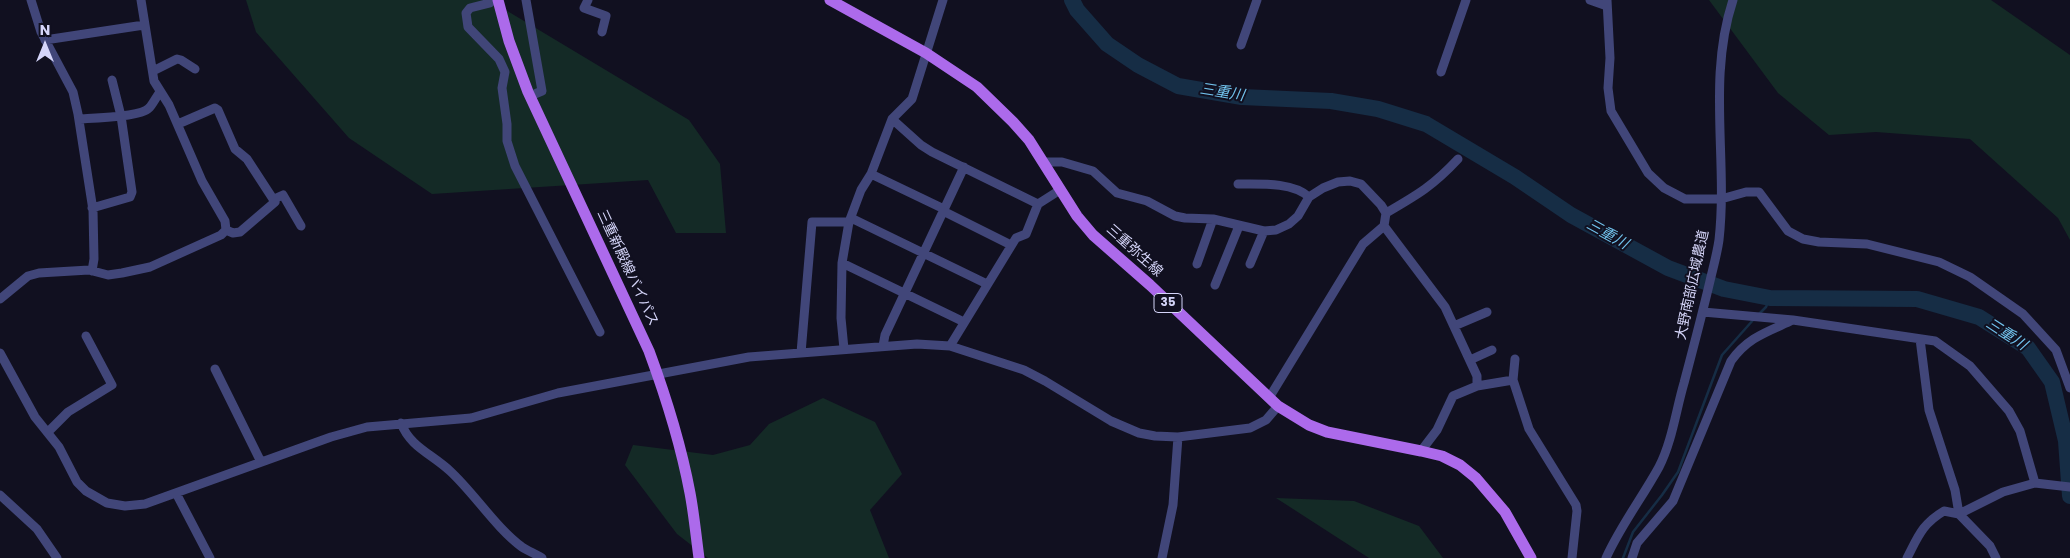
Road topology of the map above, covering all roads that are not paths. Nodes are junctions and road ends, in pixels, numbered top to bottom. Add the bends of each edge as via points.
1 (31, 0) edge
2 (141, 0) edge
3 (526, 0) edge
4 (588, 0) edge
5 (830, 0) edge
6 (943, 0) edge
7 (1256, 0) edge
8 (1466, 0) edge
9 (1590, 0) edge
10 (1732, 0) edge
11 (494, 2) edge
12 (1607, 3) edge
13 (144, 25) junction
14 (602, 32) dead end
15 (45, 40) junction
16 (1241, 45) dead end
17 (926, 53) junction
18 (194, 69) dead end
19 (153, 71) junction
20 (1441, 72) dead end
21 (112, 80) dead end
22 (160, 92) junction
23 (530, 96) junction
24 (121, 116) junction
25 (79, 119) junction
26 (892, 119) junction
27 (178, 124) junction
28 (1458, 160) dead end
29 (1044, 162) junction
30 (964, 167) junction
31 (871, 174) junction
32 (1238, 184) dead end
33 (1060, 190) junction
34 (1309, 198) junction
35 (274, 199) junction
36 (1721, 199) junction
37 (1038, 204) junction
38 (92, 208) junction
39 (943, 210) junction
40 (1386, 213) junction
41 (1213, 219) junction
42 (850, 220) junction
43 (301, 226) dead end
44 (1238, 226) junction
45 (1384, 226) junction
46 (226, 230) junction
47 (1264, 231) junction
48 (1012, 245) junction
49 (923, 253) junction
50 (842, 263) junction
51 (1198, 264) dead end
52 (1250, 264) dead end
53 (92, 271) junction
54 (987, 284) junction
55 (1215, 285) dead end
56 (904, 294) junction
57 (0, 299) edge
58 (1704, 308) junction
59 (1487, 312) dead end
60 (1793, 320) junction
61 (964, 322) junction
62 (1454, 326) junction
63 (600, 332) dead end
64 (86, 336) dead end
65 (1920, 338) junction
66 (883, 346) junction
67 (950, 346) junction
68 (844, 349) junction
69 (1492, 350) dead end
70 (0, 353) edge
71 (801, 353) junction
72 (1515, 359) dead end
73 (1470, 360) junction
74 (215, 369) dead end
75 (657, 374) junction
76 (1513, 380) junction
77 (1477, 386) junction
78 (2070, 388) edge
79 (1273, 402) junction
80 (401, 423) junction
81 (48, 432) junction
82 (1178, 437) junction
83 (1421, 451) junction
84 (261, 462) junction
85 (2039, 484) junction
86 (2070, 487) edge
87 (176, 492) junction
88 (2, 500) edge
89 (1959, 514) junction
90 (57, 558) edge
91 (210, 558) edge
92 (542, 558) edge
93 (699, 558) edge
94 (1162, 558) edge
95 (1531, 558) edge
96 (1572, 558) edge
97 (1606, 558) edge
98 (1632, 558) edge
99 (1907, 558) edge
100 (1996, 558) edge

1 - 15 street
2 - 13 street
3 - 23 street via 542,92
4 - 14 street via 584,8 606,16
5 - 17 main road, 三重弥生線 / 35
6 - 17 street
7 - 16 street
8 - 20 street
9 - 12 street
10 - 36 street, 大野南部広域農道 via 1721,54
11 - 23 main road, 三重新殿線バイパス
11 - 63 street via 470,8 466,13 468,27 499,59 505,72 502,88 507,141 515,166
12 - 36 street via 1611,112 1648,173 1664,188 1685,199
13 - 15 street
13 - 19 street
15 - 25 street via 73,92
17 - 26 street via 912,98
17 - 29 main road, 三重弥生線 / 35 via 984,93 1014,122
18 - 19 street via 178,60
19 - 22 street
21 - 24 street
22 - 24 street via 144,112
22 - 27 street
23 - 75 main road, 三重新殿線バイパス
24 - 25 street
24 - 38 street via 132,192 130,198
25 - 38 street
26 - 30 street via 920,145
26 - 31 street
27 - 35 street via 215,108 218,110 235,149 247,159
27 - 46 street via 202,181 225,221
28 - 40 street via 1425,191
29 - 33 main road, 三重弥生線 / 35
29 - 41 street via 1062,162 1093,171 1117,193 1147,201 1175,216
30 - 37 street
30 - 39 street
31 - 39 street
31 - 42 street
32 - 34 street via 1301,190
33 - 37 street
33 - 79 main road, 三重弥生線 / 35 via 1093,235
34 - 40 street via 1323,188 1350,181 1361,184
34 - 47 street via 1289,224
35 - 43 street via 283,195
35 - 46 street via 276,202 240,232
36 - 58 street, 大野南部広域農道 via 1719,241
36 - 78 street via 1759,192 1788,230 1803,239 1867,244 1939,262 1970,278 2023,314 2056,350
37 - 48 street via 1026,234 1016,238
38 - 53 street
39 - 48 street
39 - 49 street
40 - 45 street
41 - 44 street
41 - 51 street
42 - 49 street
42 - 50 street
42 - 71 street via 812,222
44 - 47 street
44 - 55 street
45 - 62 street via 1445,307
45 - 79 street via 1363,244
46 - 53 street via 150,267 108,275
47 - 52 street
48 - 54 street
49 - 54 street
49 - 56 street
50 - 56 street
50 - 68 street
53 - 57 street via 34,274
54 - 61 street
56 - 61 street
56 - 66 street
58 - 60 street via 1741,316
58 - 97 street, 大野南部広域農道 via 1659,466 1615,537
59 - 62 street
60 - 65 street
60 - 98 street via 1752,339 1731,361 1673,501 1637,543
61 - 67 street
62 - 73 street
64 - 81 street via 112,385 68,412
65 - 85 street via 1935,341 1970,366 2008,411 2020,431
65 - 89 street via 1929,410 1955,490
66 - 67 street
66 - 68 street
67 - 82 street via 1024,370 1125,428 1156,436
68 - 71 street
69 - 73 street
70 - 81 street via 35,417
71 - 75 street via 748,357
72 - 76 street
73 - 77 street via 1478,376
74 - 84 street
75 - 80 street via 558,393 472,418
75 - 93 main road, 三重新殿線バイパス via 690,493
76 - 77 street
76 - 96 street via 1529,429 1576,505
77 - 83 street via 1453,396 1437,430
79 - 82 street via 1266,420 1250,428
79 - 83 main road, 三重弥生線 / 35 via 1309,425 1327,432
80 - 84 street via 367,427 331,437
80 - 92 street via 413,443 451,472 522,547
81 - 87 street via 60,447 77,482 107,503 125,506 145,504
82 - 94 street via 1173,505
83 - 95 main road, 三重弥生線 / 35 via 1442,456 1476,478 1505,512
84 - 87 street
85 - 86 street
85 - 89 street via 2003,492
87 - 91 street
88 - 90 street via 37,529
89 - 99 street via 1944,511 1930,520
89 - 100 street via 1990,546

